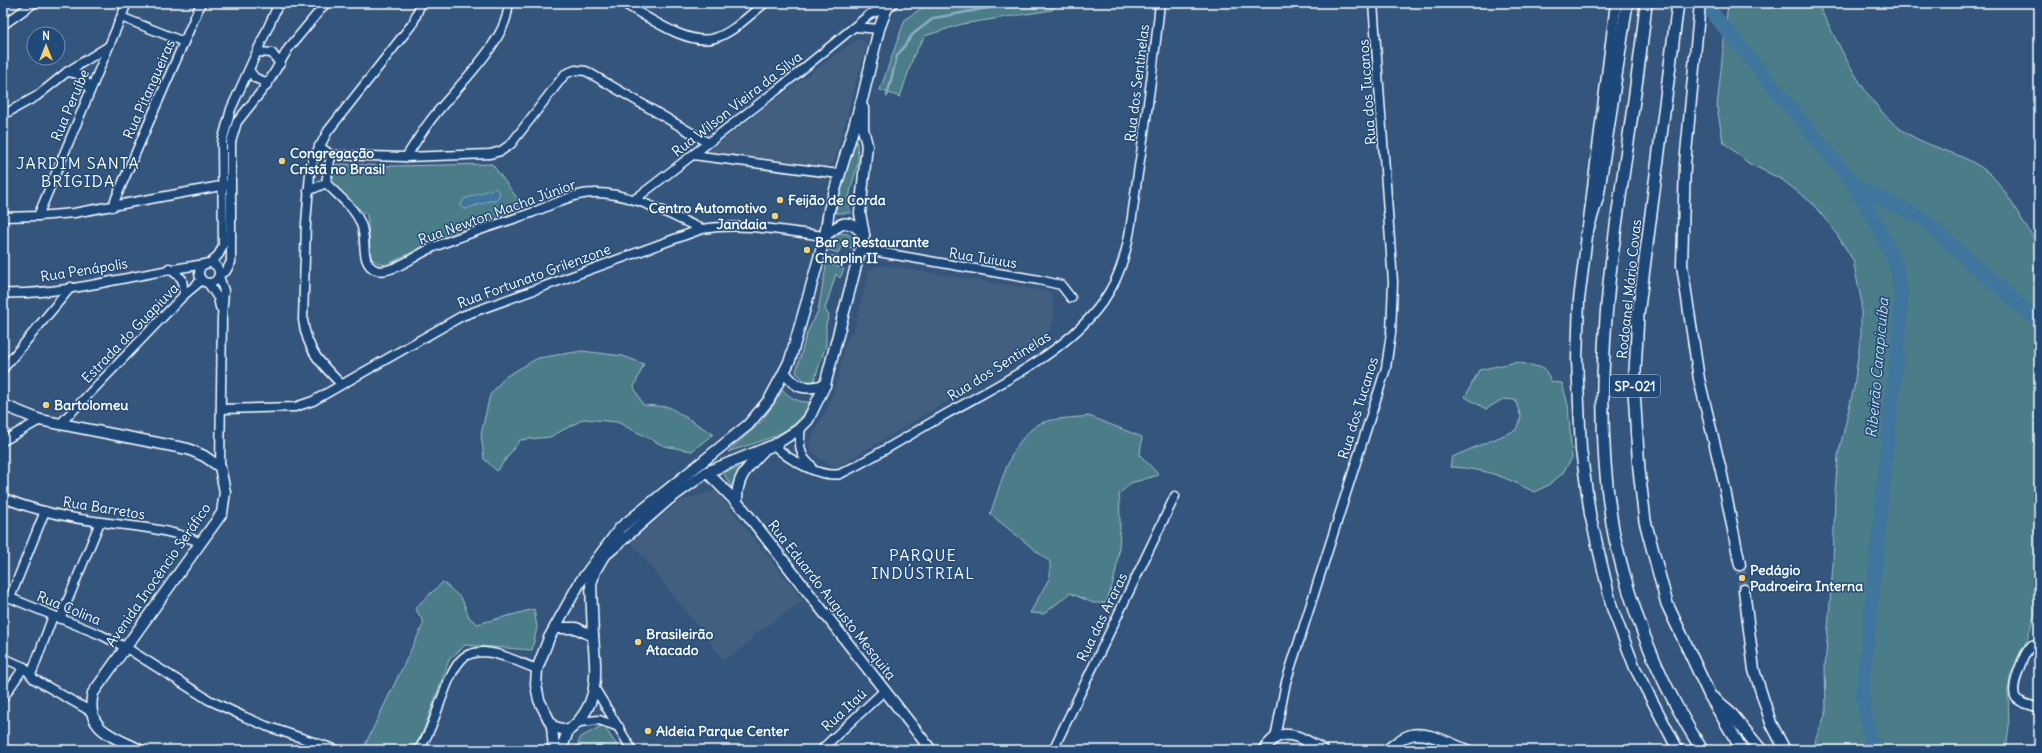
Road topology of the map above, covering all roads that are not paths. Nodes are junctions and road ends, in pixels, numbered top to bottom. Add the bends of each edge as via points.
1 (34, 3) edge
2 (127, 3) edge
3 (201, 3) edge
4 (279, 3) edge
5 (326, 3) edge
6 (421, 3) edge
7 (508, 3) edge
8 (623, 3) edge
9 (765, 3) edge
10 (1160, 3) edge
11 (1373, 3) edge
12 (1616, 3) edge
13 (1628, 3) edge
14 (1646, 3) edge
15 (1678, 3) edge
16 (890, 6) edge
17 (1700, 6) edge
18 (121, 17) junction
19 (3, 25) edge
20 (856, 28) junction
21 (879, 29) junction
22 (184, 42) junction
23 (109, 46) junction
24 (288, 49) junction
25 (258, 52) junction
26 (272, 53) junction
27 (280, 64) junction
28 (250, 70) junction
29 (67, 72) junction
30 (268, 83) junction
31 (90, 90) junction
32 (863, 96) junction
33 (3, 116) edge
34 (707, 142) junction
35 (319, 146) junction
36 (331, 155) junction
37 (693, 155) junction
38 (406, 157) junction
39 (839, 174) junction
40 (326, 183) junction
41 (222, 185) junction
42 (231, 190) junction
43 (308, 191) junction
44 (634, 200) junction
45 (112, 207) junction
46 (38, 216) junction
47 (3, 217) edge
48 (702, 229) junction
49 (864, 235) junction
50 (1586, 235) junction
51 (825, 236) junction
52 (861, 249) junction
53 (209, 264) junction
54 (169, 268) junction
55 (219, 275) junction
56 (205, 281) junction
57 (71, 287) junction
58 (3, 292) edge
59 (184, 295) junction
60 (1071, 298) dead end
61 (222, 317) junction
62 (3, 369) edge
63 (784, 372) junction
64 (342, 384) junction
65 (825, 385) junction
66 (3, 405) edge
67 (221, 409) junction
68 (40, 420) junction
69 (61, 424) junction
70 (801, 427) junction
71 (3, 441) edge
72 (774, 444) junction
73 (764, 449) junction
74 (220, 467) junction
75 (818, 471) junction
76 (707, 472) junction
77 (1175, 496) dead end
78 (3, 498) edge
79 (737, 502) junction
80 (45, 511) junction
81 (100, 522) junction
82 (201, 543) junction
83 (1740, 566) tunnel mouth
84 (1744, 590) tunnel mouth
85 (6, 596) edge
86 (56, 617) junction
87 (555, 628) junction
88 (593, 636) junction
89 (2039, 644) edge
90 (125, 647) junction
91 (3, 658) edge
92 (24, 667) junction
93 (537, 669) junction
94 (31, 675) junction
95 (594, 687) junction
96 (885, 690) junction
97 (1710, 696) junction
98 (3, 698) edge
99 (2039, 708) edge
100 (90, 711) junction
101 (579, 722) junction
102 (552, 726) junction
103 (619, 727) junction
104 (568, 731) junction
105 (1275, 738) junction
106 (140, 750) edge
107 (337, 750) edge
108 (418, 750) edge
109 (554, 750) edge
110 (560, 750) edge
111 (632, 750) edge
112 (827, 750) edge
113 (931, 750) edge
114 (1053, 750) edge
115 (1263, 750) edge
116 (1323, 750) edge
117 (1387, 750) edge
118 (1467, 750) edge
119 (1678, 750) edge
120 (1702, 750) edge
121 (1742, 750) edge
122 (1761, 750) edge
123 (1785, 750) edge

1 - 19 street
2 - 18 street, Rua Peruíbe
3 - 22 street, Rua Pitangueiras
4 - 25 street
5 - 24 street
6 - 35 street via 413,23
7 - 38 street via 508,16 494,42 430,121
8 - 9 street via 681,35 704,41 732,29
10 - 75 street, Rua dos Sentinelas via 1130,227 1121,267 1101,302 1068,337 1027,367 851,468 834,475
11 - 105 street, Rua dos Tucanos via 1393,282 1391,334 1386,368 1286,682
12 - 50 main road
13 - 50 highway via 1598,196
14 - 120 highway, Rodoanel Mário Covas / SP-021 via 1640,71 1609,283 1604,386 1605,459 1613,530 1639,621 1654,662 1681,716
15 - 97 highway, Rodoanel Mário Covas / SP-021 via 1638,315 1634,391 1645,521 1667,604
16 - 20 street, Rua Wilson Vieira da Silva via 870,14
16 - 21 main road
17 - 83 main road via 1685,164 1682,264 1699,379
18 - 22 street
18 - 23 street, Rua Peruíbe
20 - 21 street
20 - 34 street, Rua Wilson Vieira da Silva
21 - 32 main road
22 - 45 street, Rua Pitangueiras
23 - 29 street
23 - 31 street, Rua Peruíbe
24 - 26 street
24 - 27 street
25 - 26 street
25 - 28 street
26 - 27 street
27 - 30 street
28 - 30 street via 255,78
28 - 41 street via 231,109 222,142
29 - 31 street via 82,75
29 - 33 street via 37,96
30 - 42 street via 237,122 231,142
31 - 46 street, Rua Peruíbe
32 - 39 main road
32 - 49 main road via 863,129 867,145 860,213
34 - 37 street, Rua Wilson Vieira da Silva
34 - 38 street via 586,71 575,70 558,80 529,123 511,144 501,151 472,156
35 - 36 street
35 - 43 street via 313,159
36 - 38 street
36 - 40 street
37 - 39 street
37 - 44 street, Rua Wilson Vieira da Silva
39 - 51 main road
40 - 43 street
40 - 44 street, Rua Newton Macha Júnior via 359,218 369,265 376,270 384,271 438,245 578,196 593,192
41 - 42 street
41 - 45 street
41 - 53 street via 222,245 219,254
42 - 55 street, Estrada do Guapiuva via 230,265
43 - 64 street via 303,314 305,335 316,357
44 - 48 street, Rua Newton Macha Júnior
45 - 46 street
46 - 47 street
48 - 51 street, Rua Fortunato Grilenzone via 730,226
48 - 64 street, Rua Fortunato Grilenzone via 479,308
49 - 51 main road via 857,227 848,223 838,224
49 - 52 main road
50 - 119 main road via 1579,300 1577,360 1581,450 1590,514 1615,616 1649,696
51 - 63 main road
52 - 60 street, Rua Tuiuus via 1040,280 1061,285
52 - 65 main road
53 - 54 street, Rua Penápolis
53 - 55 street via 216,266
53 - 56 street via 200,271
54 - 57 street, Rua Penápolis
54 - 59 street via 182,280
55 - 56 street, Estrada do Guapiuva via 215,281
55 - 61 street via 224,291
56 - 59 street, Estrada do Guapiuva
56 - 61 street via 218,298
57 - 58 street, Rua Penápolis
57 - 62 street
59 - 69 street, Estrada do Guapiuva
61 - 67 street
63 - 65 main road via 801,388 811,389
63 - 87 main road via 769,400 748,425 620,528 580,582
64 - 67 street, Rua Fortunato Grilenzone via 313,401 295,407
65 - 70 main road via 814,410
66 - 68 main road
67 - 74 street
68 - 69 main road
68 - 71 street
69 - 74 main road via 188,449
70 - 72 main road
70 - 75 street via 799,440 803,457
72 - 73 main road
72 - 75 street, Rua dos Sentinelas via 783,455
73 - 76 main road
73 - 79 main road via 740,478 736,489
74 - 82 main road, Avenida Inocêncio Seráfico via 225,492 222,513
76 - 79 main road, Rua Eduardo Augusto Mesquita
76 - 88 main road via 668,500 603,557 594,571 591,584
77 - 114 street, Rua das Araras
78 - 80 street, Rua Barretos
79 - 96 main road, Rua Eduardo Augusto Mesquita
80 - 81 street, Rua Barretos
80 - 85 street
81 - 82 street, Rua Barretos via 162,529
81 - 86 street
82 - 90 main road, Avenida Inocêncio Seráfico
84 - 123 main road via 1754,670 1771,723
85 - 86 street, Rua Colina
86 - 90 street, Rua Colina
86 - 94 street
87 - 88 main road via 576,628
87 - 93 main road via 542,651
88 - 95 main road
89 - 99 street via 2032,645 2024,657 2013,689 2018,700
90 - 100 main road, Avenida Inocêncio Seráfico via 96,689
90 - 107 street via 209,700 266,726
91 - 92 street
92 - 94 street
92 - 98 street
93 - 102 main road via 536,685
93 - 108 street via 485,652 472,653 464,657 456,667 432,725
94 - 100 street
95 - 101 main road via 588,708
95 - 103 street
96 - 112 street, Rua Itaú via 824,747
96 - 113 main road, Rua Eduardo Augusto Mesquita
97 - 121 highway, Rodoanel Mário Covas / SP-021
97 - 122 highway via 1729,711
100 - 106 main road via 102,730
101 - 103 street via 599,720
101 - 104 main road
102 - 104 main road
102 - 109 main road
103 - 111 street
104 - 110 main road
105 - 115 main road
105 - 116 main road via 1291,735
117 - 118 main road via 1402,739 1420,735

